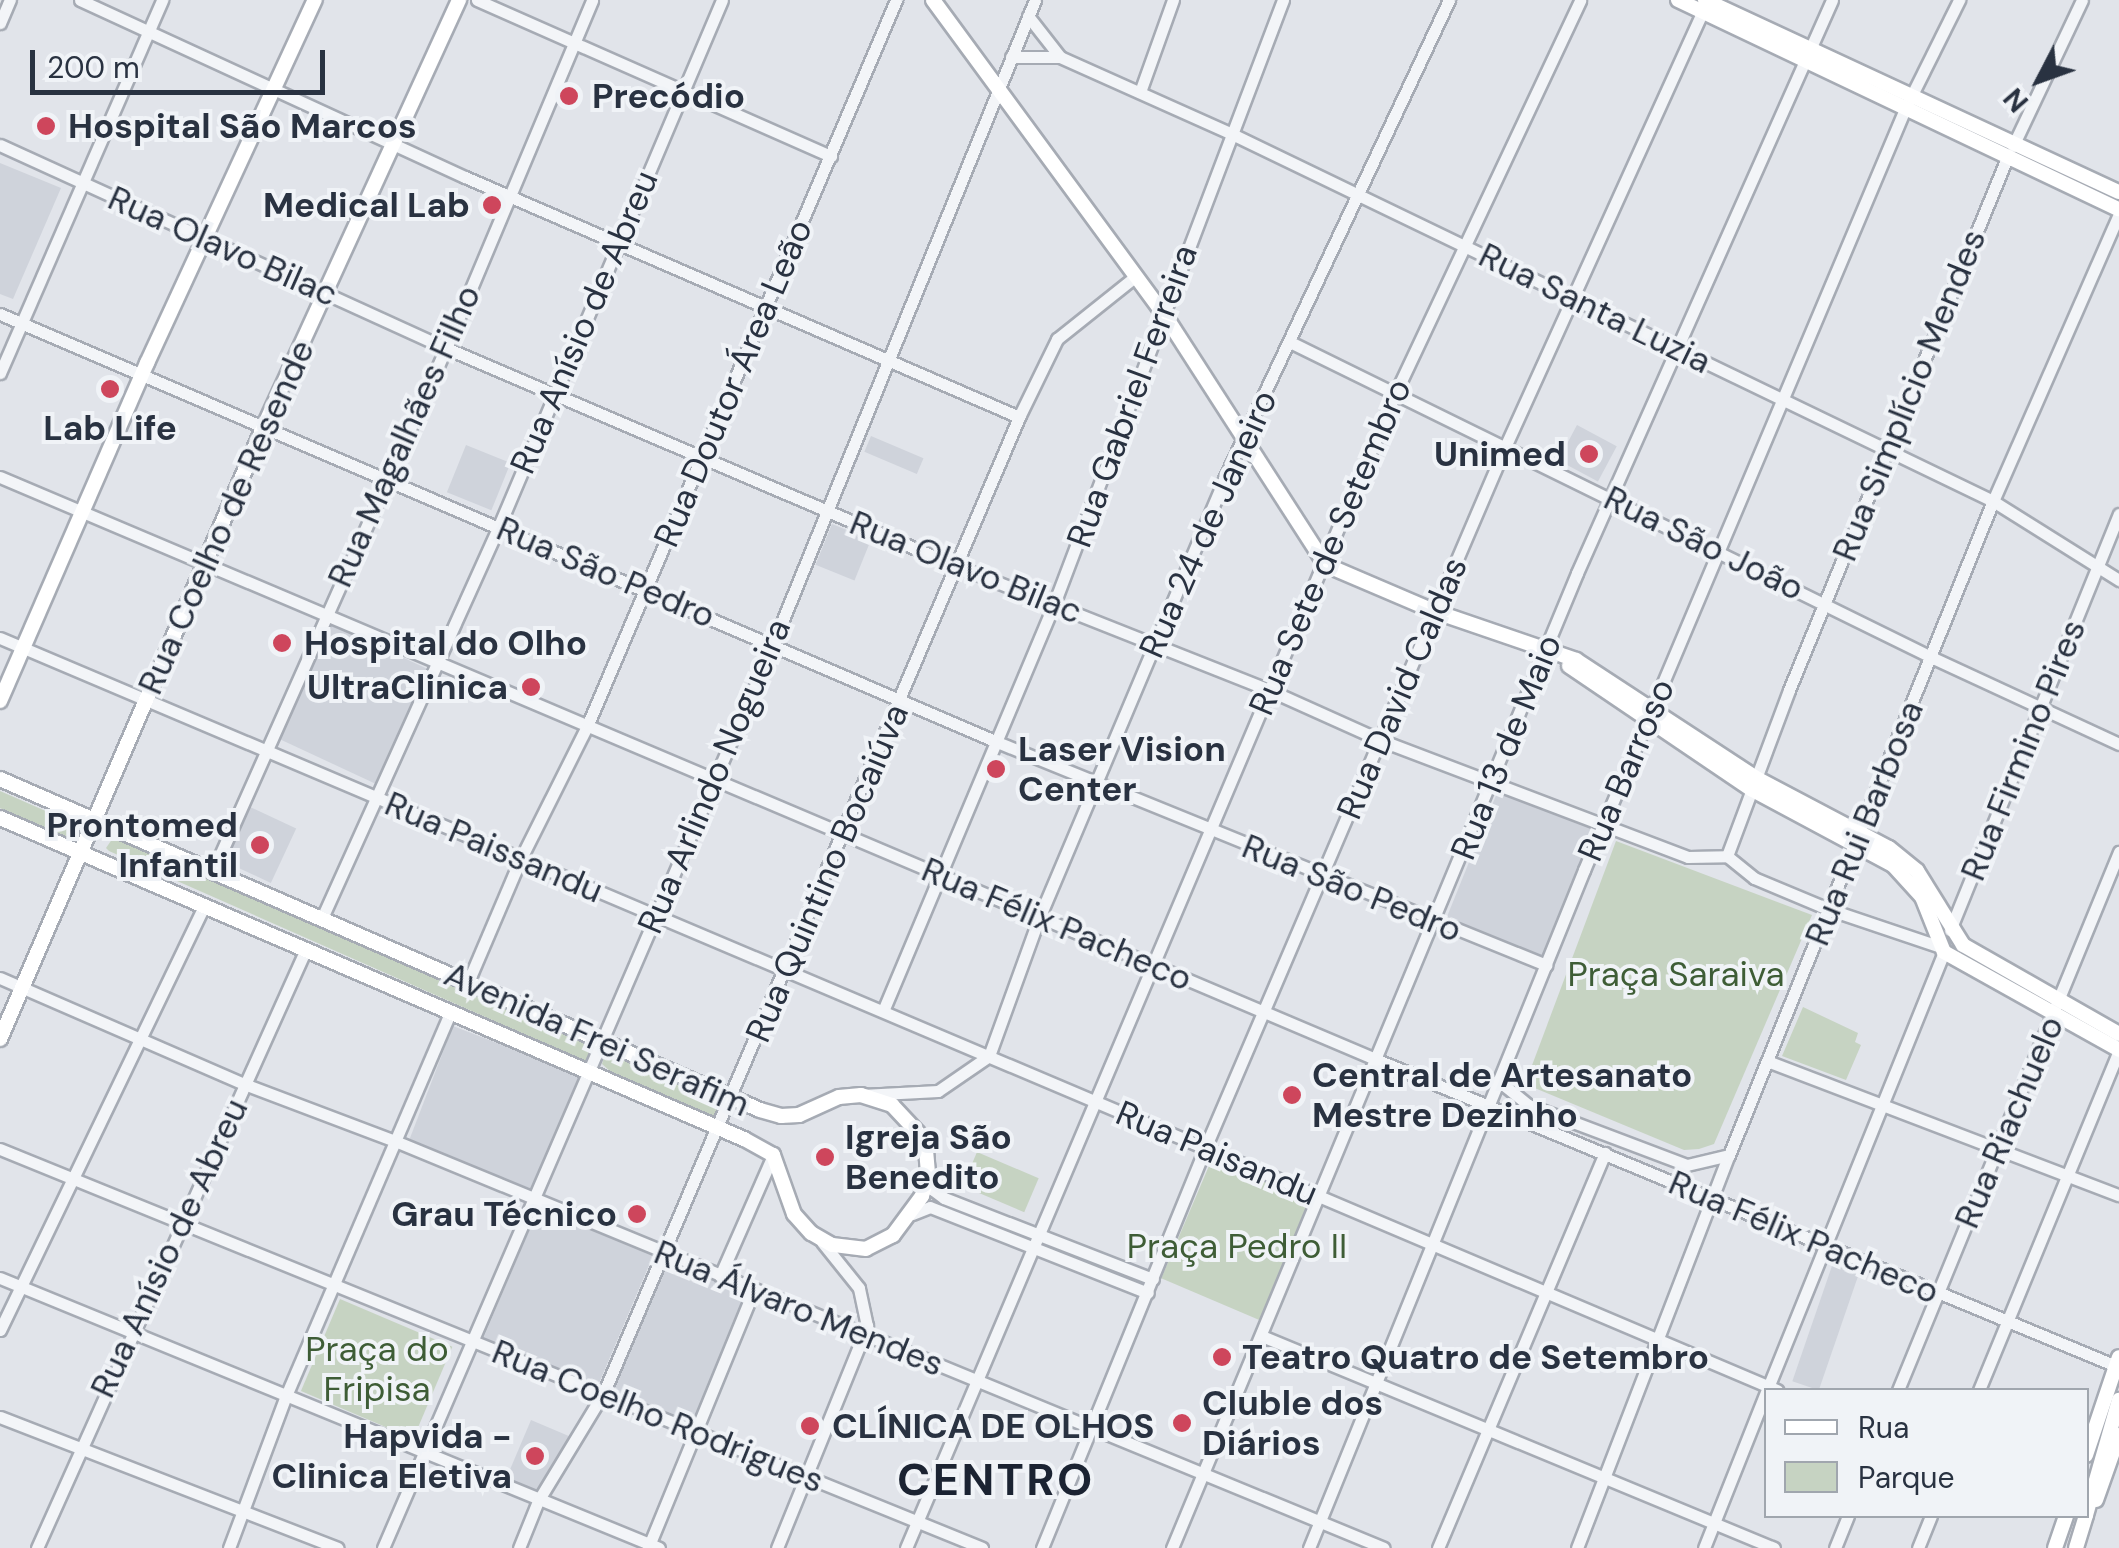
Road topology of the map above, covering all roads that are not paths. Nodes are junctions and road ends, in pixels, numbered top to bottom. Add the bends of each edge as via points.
1 (10, 0) edge
2 (80, 0) edge
3 (162, 0) edge
4 (315, 0) edge
5 (460, 0) edge
6 (477, 0) edge
7 (592, 0) edge
8 (722, 0) edge
9 (933, 0) edge
10 (1035, 0) edge
11 (1173, 0) edge
12 (1283, 0) edge
13 (1449, 0) edge
14 (1580, 0) edge
15 (1678, 0) edge
16 (1832, 0) edge
17 (1960, 0) edge
18 (2082, 0) edge
19 (892, 1) edge
20 (1705, 3) edge
21 (1028, 16) junction
22 (0, 23) edge
23 (149, 32) junction
24 (572, 45) junction
25 (1807, 55) junction
26 (1060, 56) junction
27 (1011, 57) junction
28 (999, 88) junction
29 (274, 90) junction
30 (680, 92) junction
31 (1140, 92) junction
32 (1908, 104) junction
33 (1232, 134) junction
34 (392, 144) junction
35 (0, 145) edge
36 (2010, 152) junction
37 (831, 156) junction
38 (81, 182) junction
39 (2118, 190) edge
40 (1358, 194) junction
41 (509, 196) junction
42 (2119, 212) edge
43 (204, 239) junction
44 (616, 242) junction
45 (1463, 244) junction
46 (1136, 276) junction
47 (326, 293) junction
48 (1575, 296) junction
49 (765, 304) junction
50 (0, 314) edge
51 (1164, 314) junction
52 (22, 323) junction
53 (1290, 342) junction
54 (1677, 346) junction
55 (446, 348) junction
56 (889, 359) junction
57 (0, 373) edge
58 (142, 374) junction
59 (556, 393) junction
60 (1395, 394) junction
61 (1784, 400) junction
62 (1019, 418) junction
63 (264, 426) junction
64 (1243, 436) junction
65 (1505, 448) junction
66 (1886, 452) junction
67 (702, 455) junction
68 (0, 477) edge
69 (386, 477) junction
70 (1611, 498) junction
71 (1993, 501) junction
72 (81, 510) junction
73 (826, 510) junction
74 (2119, 514) edge
75 (499, 526) junction
76 (1719, 550) junction
77 (205, 563) junction
78 (1326, 565) junction
79 (956, 566) junction
80 (2097, 566) junction
81 (2119, 580) edge
82 (646, 587) junction
83 (1825, 601) junction
84 (1054, 604) junction
85 (326, 612) junction
86 (1436, 612) junction
87 (0, 638) edge
88 (773, 644) junction
89 (1154, 645) junction
90 (24, 648) junction
91 (1547, 650) junction
92 (1931, 657) junction
93 (438, 662) junction
94 (1270, 690) junction
95 (146, 698) junction
96 (901, 699) junction
97 (0, 702) edge
98 (2040, 708) junction
99 (1650, 715) junction
100 (588, 724) junction
101 (1380, 740) junction
102 (996, 742) junction
103 (2119, 744) edge
104 (267, 749) junction
105 (0, 780) edge
106 (712, 780) junction
107 (1492, 780) junction
108 (1097, 781) junction
109 (1754, 784) junction
110 (377, 798) junction
111 (0, 818) edge
112 (92, 820) junction
113 (1605, 822) junction
114 (1208, 829) junction
115 (843, 834) junction
116 (1858, 839) junction
117 (2119, 852) edge
118 (78, 853) junction
119 (1727, 856) junction
120 (521, 858) junction
121 (213, 871) junction
122 (942, 874) junction
123 (1321, 876) junction
124 (204, 906) junction
125 (1828, 909) junction
126 (654, 914) junction
127 (322, 918) junction
128 (1040, 918) junction
129 (1433, 921) junction
130 (1950, 930) junction
131 (306, 949) junction
132 (1943, 949) junction
133 (1152, 964) junction
134 (1546, 966) junction
135 (785, 969) junction
136 (0, 978) edge
137 (468, 982) junction
138 (22, 988) junction
139 (2058, 1007) junction
140 (883, 1011) junction
141 (1263, 1012) junction
142 (450, 1013) junction
143 (2119, 1034) edge
144 (138, 1037) junction
145 (0, 1038) edge
146 (601, 1041) junction
147 (2119, 1050) edge
148 (989, 1056) junction
149 (1375, 1059) junction
150 (1770, 1062) junction
151 (588, 1072) junction
152 (1500, 1082) junction
153 (244, 1084) junction
154 (861, 1095) junction
155 (731, 1098) junction
156 (1093, 1101) junction
157 (1882, 1104) junction
158 (1490, 1107) junction
159 (718, 1129) junction
160 (395, 1141) junction
161 (1205, 1148) junction
162 (1996, 1148) junction
163 (0, 1149) edge
164 (1605, 1153) junction
165 (773, 1155) junction
166 (1729, 1155) junction
167 (928, 1174) junction
168 (2066, 1176) junction
169 (72, 1179) junction
170 (761, 1184) junction
171 (2119, 1195) edge
172 (1319, 1196) junction
173 (786, 1197) junction
174 (532, 1198) junction
175 (1712, 1198) junction
176 (981, 1211) junction
177 (912, 1214) junction
178 (182, 1221) junction
179 (976, 1225) junction
180 (811, 1233) junction
181 (1040, 1234) junction
182 (1825, 1245) junction
183 (1433, 1246) junction
184 (1034, 1248) junction
185 (662, 1252) junction
186 (1093, 1263) junction
187 (1134, 1271) junction
188 (720, 1276) junction
189 (0, 1278) edge
190 (1153, 1279) junction
191 (334, 1285) junction
192 (1128, 1285) junction
193 (19, 1286) junction
194 (754, 1290) junction
195 (1148, 1293) junction
196 (1547, 1294) junction
197 (1936, 1294) junction
198 (2008, 1323) junction
199 (0, 1330) edge
200 (130, 1334) junction
201 (864, 1334) junction
202 (1262, 1336) junction
203 (469, 1340) junction
204 (1656, 1340) junction
205 (2118, 1361) edge
206 (977, 1381) junction
207 (1378, 1382) junction
208 (1765, 1388) edge
209 (1771, 1388) edge
210 (1899, 1388) edge
211 (1980, 1388) edge
212 (604, 1392) junction
213 (285, 1398) junction
214 (2119, 1400) edge
215 (1764, 1404) edge
216 (0, 1417) edge
217 (1091, 1428) junction
218 (1490, 1429) junction
219 (698, 1430) junction
220 (2119, 1435) edge
221 (79, 1445) junction
222 (2089, 1446) edge
223 (422, 1453) junction
224 (807, 1475) junction
225 (1204, 1475) junction
226 (1604, 1475) junction
227 (2089, 1499) edge
228 (538, 1501) junction
229 (2089, 1504) edge
230 (242, 1508) junction
231 (1847, 1518) edge
232 (1930, 1518) edge
233 (2065, 1518) edge
234 (2084, 1518) edge
235 (1321, 1521) junction
236 (916, 1522) junction
237 (1714, 1523) junction
238 (652, 1547) edge
239 (36, 1548) edge
240 (229, 1548) edge
241 (337, 1548) edge
242 (383, 1548) edge
243 (519, 1548) edge
244 (777, 1548) edge
245 (906, 1548) edge
246 (982, 1548) edge
247 (1042, 1548) edge
248 (1172, 1548) edge
249 (1310, 1548) edge
250 (1384, 1548) edge
251 (1438, 1548) edge
252 (1577, 1548) edge
253 (1704, 1548) edge
254 (1774, 1548) edge
255 (1834, 1548) edge
256 (1918, 1548) edge
257 (2055, 1548) edge
258 (2076, 1548) edge

1 - 22 street
2 - 23 street
3 - 23 street
4 - 29 main road
5 - 34 main road, Rua Coelho de Resende
6 - 24 street
7 - 24 street, Rua Magalhães Filho
8 - 30 street, Rua Anísio de Abreu
9 - 28 main road
10 - 21 street, Rua Arlindo Nogueira
11 - 31 street
12 - 33 street, Rua Gabriel Ferreira
13 - 40 street, Rua 24 de Janeiro
14 - 45 street, Rua Sete de Setembro
15 - 20 main road
16 - 25 street, Rua 13 de Maio
17 - 32 street, Rua Barroso
18 - 36 street, Rua Simplício Mendes
19 - 37 street, Rua Doutor Área Leão
20 - 25 main road
20 - 48 street, Rua David Caldas
21 - 26 street, Rua Santa Luzia
21 - 27 street, Rua Arlindo Nogueira
23 - 29 street
23 - 38 street
24 - 30 street
24 - 41 street, Rua Magalhães Filho
25 - 32 main road
25 - 54 street, Rua 13 de Maio
26 - 27 street, Rua Santa Luzia
26 - 31 street, Rua Santa Luzia
27 - 28 street, Rua Arlindo Nogueira
28 - 46 main road
28 - 56 street, Rua Arlindo Nogueira
29 - 34 street
29 - 43 main road
30 - 37 street
30 - 44 street, Rua Anísio de Abreu
31 - 33 street, Rua Santa Luzia
32 - 36 main road
32 - 61 street, Rua Barroso
33 - 40 street, Rua Santa Luzia
33 - 51 street, Rua Gabriel Ferreira
34 - 41 street
34 - 47 main road, Rua Coelho de Resende
35 - 38 street, Rua Olavo Bilac
36 - 39 main road
36 - 42 main road
36 - 66 street, Rua Simplício Mendes
37 - 49 street, Rua Doutor Área Leão
38 - 43 street, Rua Olavo Bilac
38 - 52 street
40 - 45 street, Rua Santa Luzia
40 - 53 street, Rua 24 de Janeiro
41 - 44 street
41 - 55 street, Rua Magalhães Filho
42 - 71 street, Rua Rui Barbosa
43 - 47 street, Rua Olavo Bilac
43 - 58 main road
44 - 49 street
44 - 59 street, Rua Anísio de Abreu
45 - 48 street, Rua Santa Luzia
45 - 60 street, Rua Sete de Setembro
46 - 51 main road
46 - 62 street, Rua Quintino Bocaiúva via 1057,339
47 - 55 street, Rua Olavo Bilac
47 - 63 main road, Rua Coelho de Resende
48 - 54 street, Rua Santa Luzia
48 - 65 street, Rua David Caldas
49 - 56 street
49 - 67 street, Rua Doutor Área Leão
50 - 52 street, Rua São Pedro
51 - 64 main road
51 - 84 street, Rua Gabriel Ferreira
52 - 57 street
52 - 58 street, Rua São Pedro
53 - 60 street, Rua São João
53 - 64 street, Rua 24 de Janeiro
54 - 61 street, Rua Santa Luzia
54 - 70 street, Rua 13 de Maio
55 - 59 street, Rua Olavo Bilac
55 - 69 street, Rua Magalhães Filho
56 - 62 street
56 - 73 street, Rua Arlindo Nogueira
58 - 63 street, Rua São Pedro
58 - 72 main road
59 - 67 street, Rua Olavo Bilac
59 - 75 street, Rua Anísio de Abreu
60 - 65 street, Rua São João
60 - 78 street, Rua Sete de Setembro
61 - 66 street, Rua Santa Luzia
61 - 76 street, Rua Barroso
62 - 79 street, Rua Quintino Bocaiúva
63 - 69 street, Rua São Pedro
63 - 77 main road, Rua Coelho de Resende
64 - 78 main road
64 - 89 street, Rua 24 de Janeiro
65 - 70 street, Rua São João
65 - 86 street, Rua David Caldas
66 - 71 street, Rua Santa Luzia
66 - 83 street, Rua Simplício Mendes
67 - 73 street, Rua Olavo Bilac
67 - 82 street, Rua Doutor Área Leão
68 - 72 street, Rua Félix Pacheco
69 - 75 street, Rua São Pedro
69 - 85 street, Rua Magalhães Filho
70 - 76 street, Rua São João
70 - 91 street, Rua 13 de Maio
71 - 80 street, Rua Santa Luzia
71 - 92 street, Rua Rui Barbosa
72 - 77 street, Rua Félix Pacheco
72 - 90 main road
73 - 79 street, Rua Olavo Bilac
73 - 88 street, Rua Arlindo Nogueira
74 - 80 street, Rua Firmino Pires
75 - 82 street, Rua São Pedro
75 - 93 street, Rua Anísio de Abreu
76 - 83 street, Rua São João
76 - 99 street, Rua Barroso
77 - 85 street, Rua Félix Pacheco
77 - 95 main road, Rua Coelho de Resende
78 - 86 main road
78 - 94 street, Rua Sete de Setembro
79 - 84 street, Rua Olavo Bilac
79 - 96 street, Rua Quintino Bocaiúva
80 - 81 street, Rua Santa Luzia
80 - 98 street, Rua Firmino Pires
82 - 88 street, Rua São Pedro
82 - 100 street, Rua Doutor Área Leão
83 - 92 street, Rua São João
83 - 109 street, Rua Simplício Mendes
84 - 89 street, Rua Olavo Bilac
84 - 102 street, Rua Gabriel Ferreira
85 - 93 street, Rua Félix Pacheco
85 - 104 street, Rua Magalhães Filho
86 - 91 main road
86 - 101 street, Rua David Caldas
87 - 90 street, Rua Paissandu
88 - 96 street, Rua São Pedro
88 - 106 street, Rua Arlindo Nogueira
89 - 94 street, Rua Olavo Bilac
89 - 108 street, Rua 24 de Janeiro
90 - 95 street, Rua Paissandu
90 - 97 main road
91 - 99 main road via 1576,660
91 - 107 street, Rua 13 de Maio
92 - 98 street, Rua São João
92 - 116 street, Rua Rui Barbosa
93 - 100 street, Rua Félix Pacheco
93 - 110 street, Rua Anísio de Abreu
94 - 101 street, Rua Olavo Bilac
94 - 114 street, Rua Sete de Setembro
95 - 104 street, Rua Paissandu
95 - 112 main road, Rua Coelho de Resende
96 - 102 street, Rua São Pedro
96 - 115 street, Rua Quintino Bocaiúva
98 - 103 street, Rua São João
98 - 130 street, Rua Firmino Pires
99 - 109 main road
99 - 113 street, Rua Barroso
100 - 106 street, Rua Félix Pacheco
100 - 120 street, Rua Doutor Área Leão
101 - 107 street, Rua Olavo Bilac
101 - 123 street, Rua David Caldas
102 - 108 street, Rua São Pedro
102 - 122 street, Rua Gabriel Ferreira
104 - 110 street, Rua Paissandu
104 - 121 street, Rua Magalhães Filho
105 - 112 main road, Avenida Frei Serafim
106 - 115 street, Rua Félix Pacheco
106 - 126 street, Rua Arlindo Nogueira
107 - 113 street, Rua Olavo Bilac
107 - 129 street, Rua 13 de Maio
108 - 114 street, Rua São Pedro
108 - 128 street, Rua 24 de Janeiro
109 - 116 main road
109 - 119 street, Rua Simplício Mendes
110 - 120 street, Rua Paissandu
110 - 127 street, Rua Anísio de Abreu
111 - 118 main road, Avenida Frei Serafim
112 - 118 main road, Rua Coelho de Resende
112 - 121 main road, Avenida Frei Serafim
113 - 119 street, Rua Olavo Bilac via 1688,858
113 - 134 street, Rua Barroso
114 - 123 street, Rua São Pedro
114 - 133 street, Rua Sete de Setembro
115 - 122 street, Rua Félix Pacheco
115 - 135 street, Rua Quintino Bocaiúva
116 - 125 street, Rua Rui Barbosa
116 - 130 main road via 1890,848 1917,872
116 - 132 main road via 1906,876
117 - 139 street, Rua Riachuelo
118 - 124 main road, Avenida Frei Serafim
118 - 138 main road, Rua Coelho de Resende
119 - 125 street via 1742,872
120 - 126 street, Rua Paissandu
120 - 137 street, Rua Doutor Área Leão
121 - 127 main road, Avenida Frei Serafim
122 - 128 street, Rua Félix Pacheco
122 - 140 street, Rua Gabriel Ferreira
123 - 129 street, Rua São Pedro
123 - 141 street, Rua David Caldas
124 - 131 main road, Avenida Frei Serafim
124 - 144 street
125 - 132 street
125 - 150 street, Rua Rui Barbosa
126 - 135 street, Rua Paissandu
126 - 146 street, Rua Arlindo Nogueira
127 - 137 main road, Avenida Frei Serafim
128 - 133 street, Rua Félix Pacheco
128 - 148 street, Rua 24 de Janeiro
129 - 134 street, Rua São Pedro
129 - 149 street, Rua 13 de Maio
130 - 139 main road
131 - 142 main road, Avenida Frei Serafim
131 - 153 street, Rua Anísio de Abreu
132 - 139 main road
132 - 157 street
133 - 141 street, Rua Félix Pacheco
133 - 156 street, Rua Sete de Setembro
134 - 152 street, Rua Barroso
135 - 140 street, Rua Paissandu
135 - 155 street, Rua Quintino Bocaiúva
136 - 138 street, Rua Álvaro Mendes
137 - 146 main road, Avenida Frei Serafim
138 - 144 street, Rua Álvaro Mendes
138 - 145 main road, Rua Coelho de Resende
139 - 143 main road
139 - 147 main road
139 - 162 street, Rua Riachuelo
140 - 148 street, Rua Paissandu
141 - 149 street, Rua Félix Pacheco
141 - 161 street, Rua David Caldas
142 - 151 main road, Avenida Frei Serafim
142 - 160 street
144 - 153 street, Rua Álvaro Mendes
144 - 169 street
146 - 151 street, Rua Arlindo Nogueira
146 - 155 main road, Avenida Frei Serafim
147 - 168 street
148 - 154 street via 938,1091
148 - 156 street, Rua Paisandu
149 - 158 street, Rua Félix Pacheco
149 - 172 street, Rua 13 de Maio
150 - 157 street
150 - 166 street, Rua Rui Barbosa
151 - 159 main road, Avenida Frei Serafim
151 - 174 street, Rua Arlindo Nogueira
152 - 158 street, Rua Barroso
152 - 166 street via 1528,1105 1687,1165
153 - 160 street, Rua Álvaro Mendes
153 - 178 street, Rua Anísio de Abreu
154 - 155 main road, Avenida Frei Serafim via 781,1116
154 - 167 main road via 905,1116 926,1150
155 - 159 street, Rua Quintino Bocaiúva
156 - 161 street, Rua Paisandu
156 - 181 street, Rua Sete de Setembro
157 - 162 street
157 - 182 street
158 - 164 street, Rua Félix Pacheco
158 - 183 street, Rua Barroso
159 - 165 main road, Avenida Frei Serafim
159 - 185 street, Rua Quintino Bocaiúva
160 - 174 street, Rua Álvaro Mendes
160 - 191 street
161 - 172 street, Rua Paisandu
161 - 190 street, Rua David Caldas
162 - 168 street
162 - 197 street, Rua Riachuelo
163 - 169 street, Rua Coelho Rodrigues
164 - 175 street, Rua Félix Pacheco
164 - 196 street
165 - 170 street
165 - 173 main road, Avenida Frei Serafim
166 - 175 street, Rua Rui Barbosa
167 - 176 street via 936,1194
167 - 177 main road
168 - 171 street
168 - 198 street
169 - 178 street, Rua Coelho Rodrigues
169 - 193 street
170 - 173 street
170 - 188 street
172 - 183 street, Rua Paisandu
172 - 202 street, Rua 13 de Maio
173 - 180 main road, Avenida Frei Serafim
174 - 185 street, Rua Álvaro Mendes
174 - 203 street, Rua Arlindo Nogueira
175 - 182 street, Rua Félix Pacheco
175 - 204 street, Rua Rui Barbosa
176 - 179 street
176 - 181 street
177 - 179 street via 930,1207
177 - 180 main road via 866,1249 832,1245
178 - 191 street, Rua Coelho Rodrigues
178 - 200 street, Rua Anísio de Abreu
179 - 184 street
180 - 201 street via 859,1288
181 - 184 street, Rua Sete de Setembro
181 - 186 street
182 - 197 street, Rua Félix Pacheco
182 - 209 street
183 - 196 street, Rua Paisandu
183 - 207 street, Rua Barroso
184 - 186 street
184 - 206 street, Rua Sete de Setembro
185 - 188 street, Rua Álvaro Mendes
185 - 212 street, Rua Quintino Bocaiúva
186 - 187 street
186 - 192 street
187 - 190 street
187 - 192 street
188 - 194 street, Rua Álvaro Mendes
189 - 193 street
190 - 195 street, Rua David Caldas
191 - 203 street, Rua Coelho Rodrigues
191 - 213 street
192 - 195 street
193 - 199 street
193 - 200 street
194 - 201 street, Rua Álvaro Mendes
194 - 219 street
195 - 217 street, Rua David Caldas
196 - 204 street, Rua Paisandu
196 - 218 street
197 - 198 street, Rua Félix Pacheco
197 - 210 street, Rua Riachuelo
198 - 205 street, Rua Félix Pacheco
198 - 211 street
200 - 213 street
200 - 221 street, Rua Anísio de Abreu
201 - 206 street, Rua Álvaro Mendes
201 - 224 street
202 - 207 street
202 - 225 street, Rua 13 de Maio
203 - 212 street, Rua Coelho Rodrigues
203 - 223 street, Rua Arlindo Nogueira
204 - 208 street, Rua Paisandu
204 - 226 street, Rua Rui Barbosa
205 - 222 main road
206 - 217 street, Rua Álvaro Mendes
206 - 236 street, Rua Sete de Setembro
207 - 218 street
207 - 235 street, Rua Barroso
212 - 219 street, Rua Coelho Rodrigues
212 - 228 street, Rua Quintino Bocaiúva
213 - 223 street
213 - 230 street
214 - 227 main road
215 - 237 street
216 - 221 street
217 - 225 street, Rua Álvaro Mendes
217 - 247 street, Rua David Caldas
218 - 226 street
218 - 251 street
219 - 224 street, Rua Coelho Rodrigues
219 - 238 street
220 - 229 main road
221 - 230 street
221 - 239 street, Rua Anísio de Abreu
223 - 228 street
223 - 242 street, Rua Arlindo Nogueira
224 - 236 street, Rua Coelho Rodrigues
224 - 244 street
225 - 235 street, Rua Álvaro Mendes
225 - 248 street, Rua 13 de Maio
226 - 237 street
226 - 252 street, Rua Rui Barbosa
228 - 238 street
228 - 243 street, Rua Quintino Bocaiúva
230 - 240 street
230 - 241 street
231 - 255 street
232 - 256 street
233 - 257 main road
234 - 258 main road
235 - 249 street, Rua Barroso
235 - 250 street, Rua Álvaro Mendes
236 - 245 street, Rua Sete de Setembro
236 - 246 street, Rua Coelho Rodrigues
237 - 253 street
237 - 254 street

